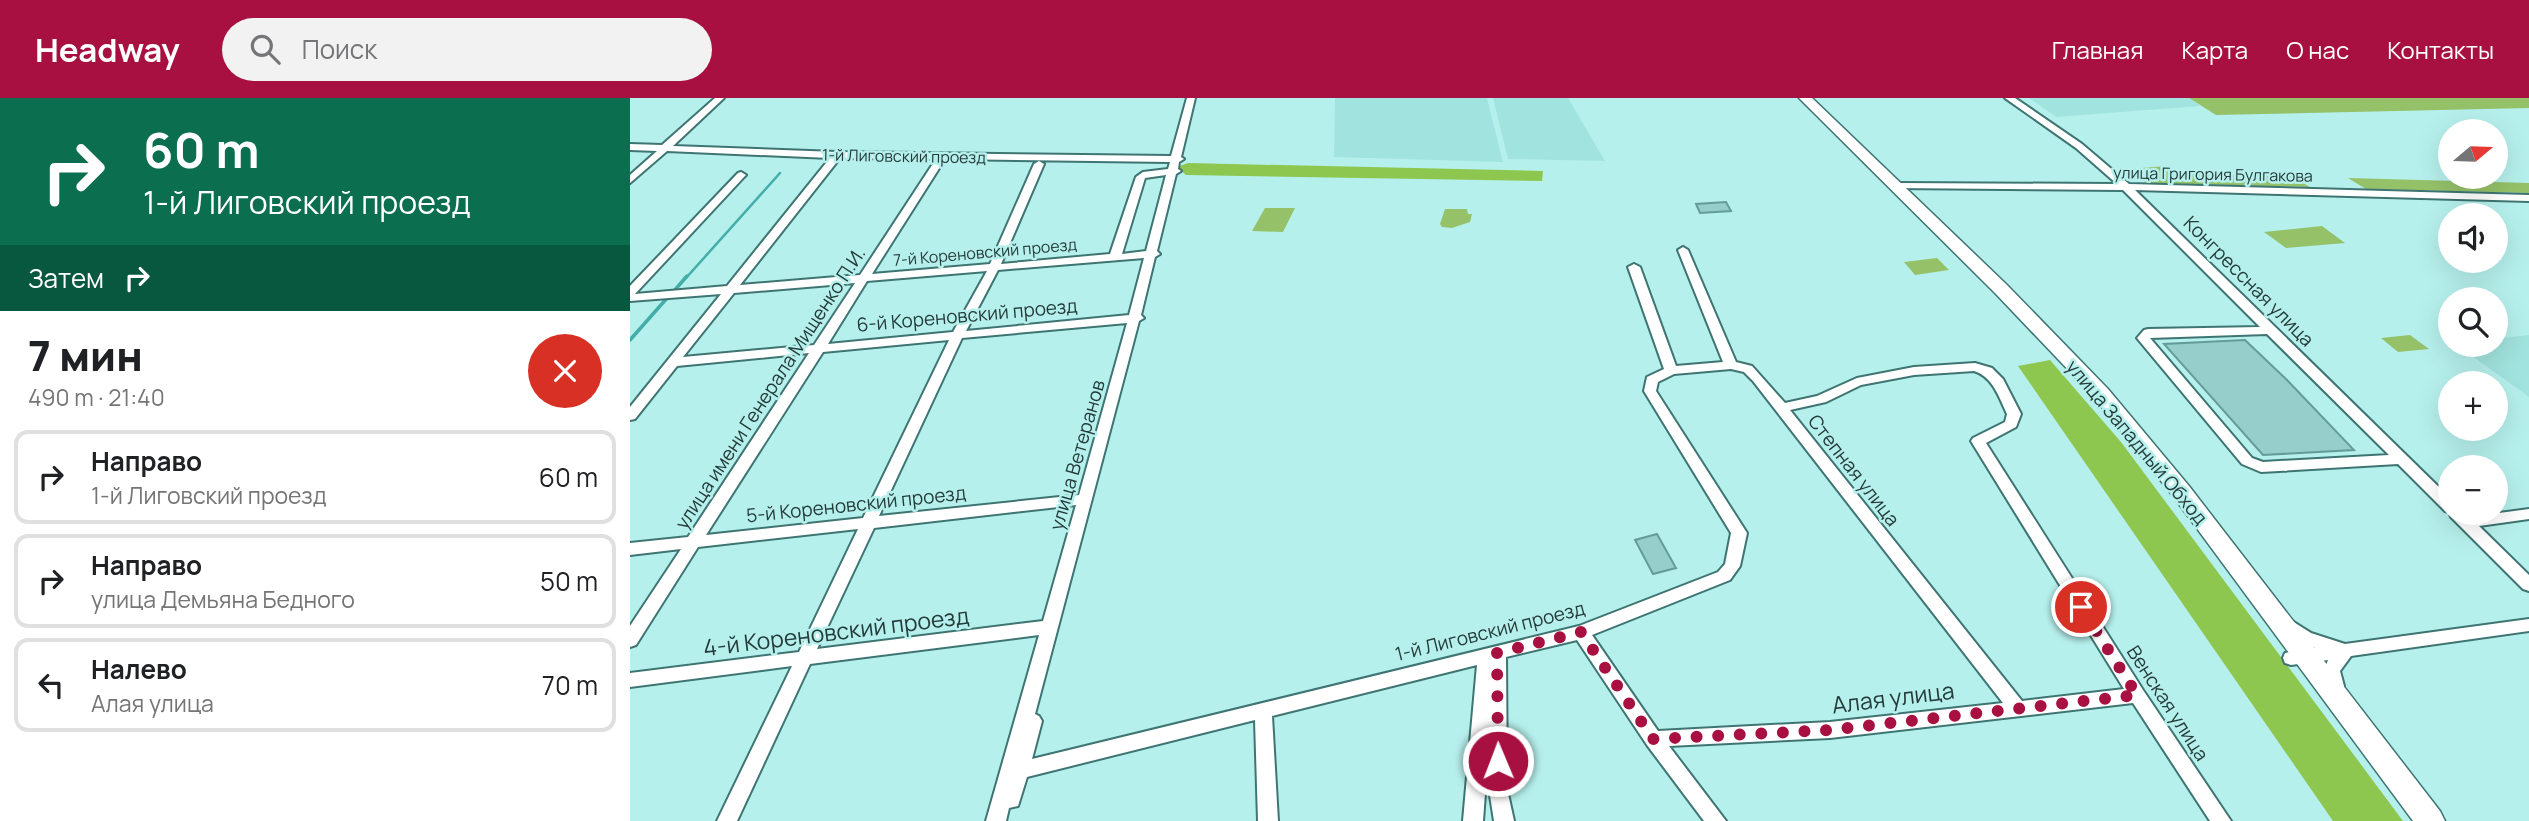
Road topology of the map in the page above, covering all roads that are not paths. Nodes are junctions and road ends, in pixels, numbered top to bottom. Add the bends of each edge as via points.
1 (720, 98) edge
2 (1192, 98) edge
3 (1796, 98) edge
4 (1805, 98) edge
5 (2010, 98) edge
6 (630, 147) edge
7 (665, 148) junction
8 (837, 155) junction
9 (942, 157) junction
10 (1039, 164) dead end
11 (1175, 165) junction
12 (741, 175) dead end
13 (630, 180) edge
14 (1895, 186) junction
15 (2127, 187) junction
16 (2529, 198) edge
17 (1683, 250) dead end
18 (1154, 254) junction
19 (1115, 257) junction
20 (1634, 267) dead end
21 (994, 268) junction
22 (863, 279) junction
23 (734, 289) junction
24 (630, 296) edge
25 (1136, 318) junction
26 (2271, 330) junction
27 (957, 336) junction
28 (818, 348) junction
29 (674, 362) junction
30 (1731, 365) junction
31 (1671, 370) junction
32 (2101, 393) junction
33 (1781, 408) junction
34 (630, 416) edge
35 (2402, 459) junction
36 (2438, 495) edge
37 (1086, 499) junction
38 (2529, 514) edge
39 (2508, 515) edge
40 (869, 522) junction
41 (2468, 525) edge
42 (693, 541) junction
43 (630, 548) edge
44 (2524, 580) edge
45 (2529, 592) edge
46 (2526, 624) edge
47 (1048, 627) junction
48 (1581, 632) junction
49 (630, 640) edge
50 (2346, 651) junction
51 (1491, 654) junction
52 (2298, 657) junction
53 (803, 658) junction
54 (630, 680) edge
55 (2137, 695) junction
56 (2017, 707) junction
57 (1263, 709) junction
58 (1653, 739) junction
59 (1020, 770) junction
60 (727, 821) edge
61 (996, 821) edge
62 (1005, 821) edge
63 (1268, 821) edge
64 (1473, 821) edge
65 (1504, 821) edge
66 (1716, 821) edge
67 (2221, 821) edge
68 (2411, 821) edge
69 (2430, 821) edge
70 (2437, 821) edge

1 - 7 street
2 - 11 street, улица Ветеранов
3 - 52 highway, улица Западный Обход via 1973,268 2116,422
4 - 14 highway, улица Западный Обход
5 - 15 street, Конгрессная улица via 2079,146
6 - 7 street, 1-й Лиговский проезд
7 - 8 street, 1-й Лиговский проезд
7 - 13 street
8 - 9 street, 1-й Лиговский проезд
8 - 23 street
9 - 11 street, 1-й Лиговский проезд
9 - 22 street, улица имени Генерала Мищенко П.И.
10 - 21 street
11 - 18 street, улица Ветеранов
11 - 19 street via 1141,177
12 - 24 street
14 - 15 street, улица Григория Булгакова
14 - 32 highway, улица Западный Обход
15 - 16 street, улица Григория Булгакова
15 - 26 street, Конгрессная улица
17 - 30 street
18 - 19 street, 7-й Кореновский проезд
18 - 25 street, улица Ветеранов
19 - 21 street, 7-й Кореновский проезд
20 - 31 street
21 - 22 street, 7-й Кореновский проезд
21 - 27 street
22 - 23 street, 7-й Кореновский проезд
22 - 28 street, улица имени Генерала Мищенко П.И.
23 - 24 street
23 - 29 street
25 - 27 street, 6-й Кореновский проезд
25 - 37 street, улица Ветеранов
25 - 59 street, улица Ветеранов
26 - 35 street, Конгрессная улица
26 - 35 street via 2148,333 2143,338 2254,465
27 - 28 street, 6-й Кореновский проезд
27 - 40 street
28 - 29 street, 6-й Кореновский проезд
28 - 42 street, улица имени Генерала Мищенко П.И.
29 - 34 street
30 - 31 street
30 - 33 street, Степная улица via 1748,369
31 - 48 street, 1-й Лиговский проезд via 1652,380 1650,391 1739,533 1732,566 1724,576
32 - 50 street via 2170,470 2296,632
32 - 52 highway, улица Западный Обход via 2181,491
33 - 55 street, Венская улица via 1821,399 1857,382 1914,371 1988,370 2014,414 2011,424 1979,441
33 - 56 street, Степная улица
35 - 36 street, Конгрессная улица
37 - 40 street, 5-й Кореновский проезд
37 - 47 street, улица Ветеранов
38 - 39 street
40 - 42 street, 5-й Кореновский проезд
40 - 53 street
41 - 44 street
42 - 43 street, 5-й Кореновский проезд
42 - 49 street, улица имени Генерала Мищенко П.И.
44 - 45 street
46 - 50 street
47 - 53 street, 4-й Кореновский проезд
47 - 61 street, улица Ветеранов
48 - 51 street, 1-й Лиговский проезд
48 - 58 street
50 - 52 street
50 - 70 street via 2333,663 2331,678
51 - 57 street, 1-й Лиговский проезд
51 - 64 street
51 - 65 street
52 - 68 highway, улица Западный Обход
52 - 69 highway, улица Западный Обход
53 - 54 street, 4-й Кореновский проезд
53 - 60 street
55 - 56 street, Алая улица
55 - 67 street, Венская улица
56 - 58 street, Алая улица via 1830,730
57 - 59 street, 1-й Лиговский проезд
57 - 63 street
58 - 66 street
59 - 62 street, улица Ветеранов

